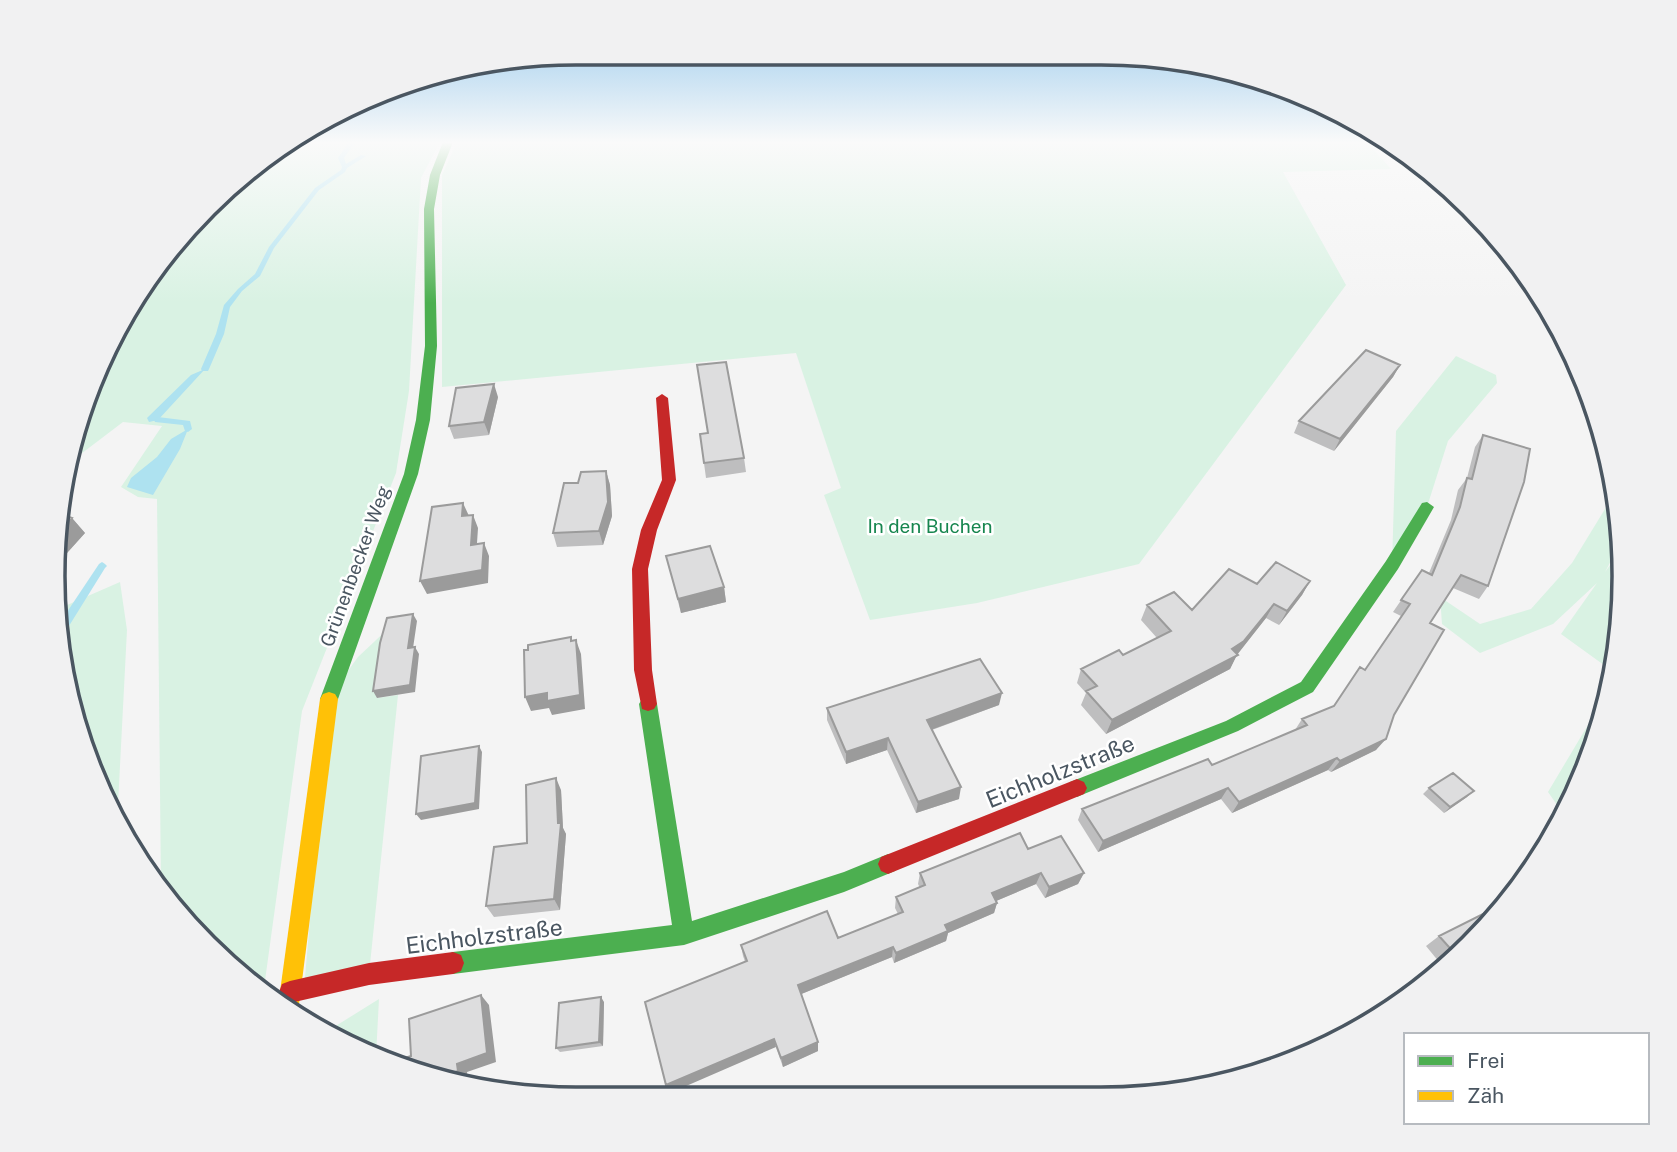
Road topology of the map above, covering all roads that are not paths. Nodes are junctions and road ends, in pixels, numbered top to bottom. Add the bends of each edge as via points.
1 (431, 196) edge
2 (662, 398) dead end
3 (1427, 507) dead end
4 (684, 933) junction
5 (289, 999) edge

1 - 5 street, Grünenbecker Weg via 431,346 423,420 411,474 329,697
2 - 4 street via 669,480 649,530 640,569 643,670
3 - 4 street, Eichholzstraße via 1307,687 1254,715 844,882
4 - 5 street, Eichholzstraße via 369,974

